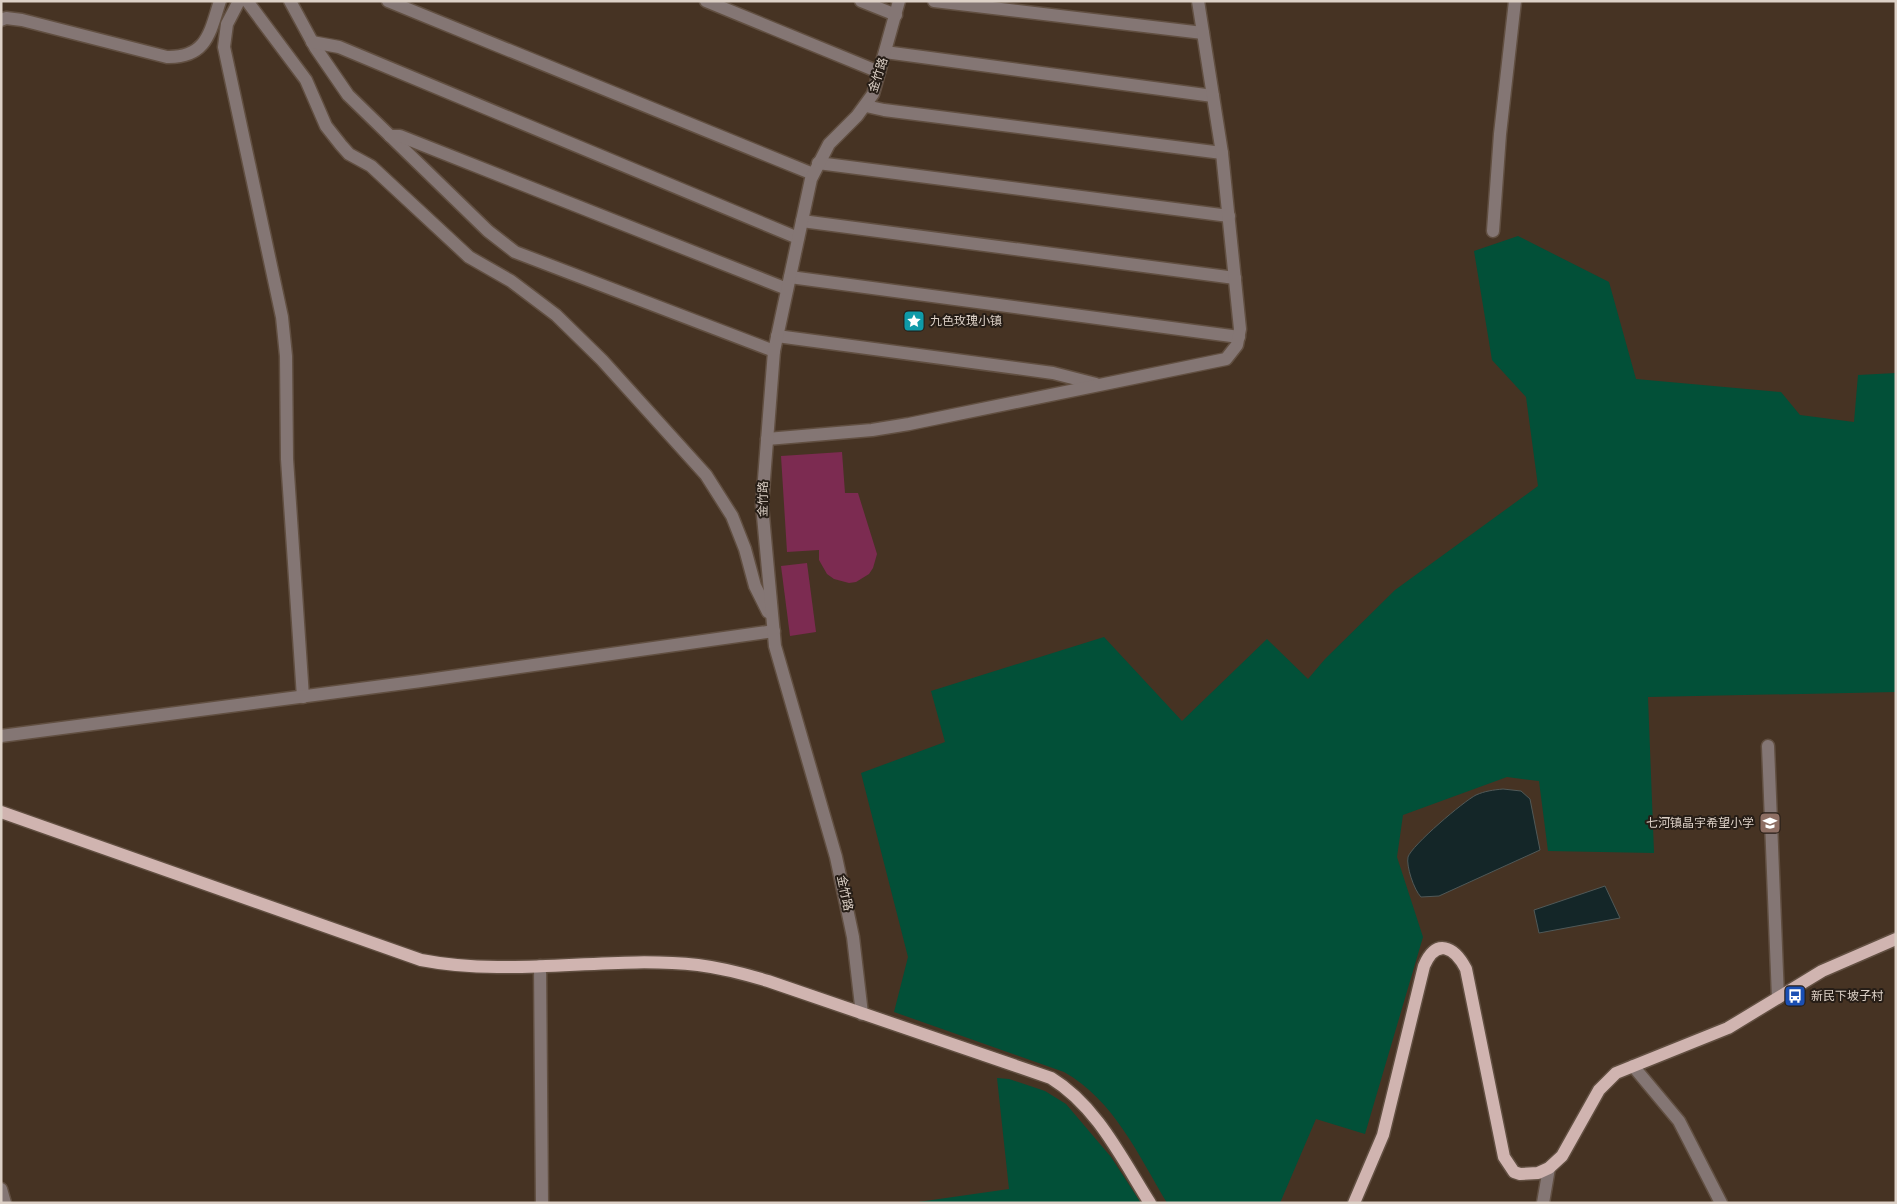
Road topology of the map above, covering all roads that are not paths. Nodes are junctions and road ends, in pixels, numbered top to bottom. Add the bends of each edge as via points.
1 (220, 1) edge
2 (239, 1) edge
3 (247, 1) edge
4 (290, 1) edge
5 (388, 1) edge
6 (706, 1) edge
7 (861, 1) edge
8 (899, 1) edge
9 (934, 1) edge
10 (1198, 1) edge
11 (1515, 1) edge
12 (896, 15) junction
13 (1, 20) edge
14 (1203, 33) junction
15 (312, 42) junction
16 (885, 52) junction
17 (879, 72) junction
18 (1214, 96) junction
19 (866, 106) junction
20 (390, 136) junction
21 (1222, 153) junction
22 (815, 168) junction
23 (1229, 216) junction
24 (802, 221) junction
25 (1493, 231) dead end
26 (798, 238) junction
27 (1235, 278) junction
28 (788, 283) junction
29 (777, 336) junction
30 (1239, 337) junction
31 (774, 351) junction
32 (1098, 385) junction
33 (767, 438) junction
34 (773, 626) junction
35 (304, 697) junction
36 (1, 736) edge
37 (1768, 746) dead end
38 (1, 812) edge
39 (1896, 938) edge
40 (540, 966) junction
41 (1778, 998) junction
42 (862, 1014) junction
43 (1633, 1066) junction
44 (1549, 1168) junction
45 (1, 1189) edge
46 (5, 1203) edge
47 (542, 1203) edge
48 (1150, 1203) edge
49 (1354, 1203) edge
50 (1543, 1203) edge
51 (1721, 1203) edge

1 - 13 street via 207,41 192,53 176,57 22,20
2 - 35 street via 227,24 224,47 282,318 286,356 287,459
3 - 34 street via 306,80 326,126 341,146 371,166 469,257 517,286 562,320 706,475 732,516 755,586
4 - 15 street
5 - 22 street
6 - 17 street
7 - 12 street
8 - 12 street, 金竹路
9 - 14 street
10 - 14 street
11 - 25 street
12 - 16 street, 金竹路
14 - 18 street
15 - 20 street via 348,95
15 - 26 street via 339,47
16 - 17 street, 金竹路
16 - 18 street
17 - 19 street, 金竹路
18 - 21 street
19 - 21 street
19 - 22 street, 金竹路 via 828,144
20 - 28 street via 400,136
20 - 31 street via 488,231 515,252
21 - 23 street
22 - 23 street
22 - 24 street, 金竹路
23 - 27 street
24 - 26 street, 金竹路
24 - 27 street
26 - 28 street, 金竹路
27 - 30 street
28 - 29 street, 金竹路
28 - 30 street
29 - 31 street, 金竹路
29 - 32 street via 1053,373
30 - 32 street via 1226,359
31 - 33 street, 金竹路
32 - 33 street via 910,424
33 - 34 street, 金竹路 via 762,505
34 - 35 street
34 - 42 street, 金竹路 via 775,646 842,882 853,937
35 - 36 street
37 - 41 street
38 - 40 main road via 422,960 465,967
39 - 41 main road via 1822,971
40 - 42 main road via 676,963 713,967 744,974
40 - 47 street
41 - 43 main road via 1728,1028
42 - 48 main road via 1061,1084 1093,1114
43 - 44 main road via 1611,1076 1599,1090 1562,1156
43 - 51 street via 1679,1121
44 - 49 main road via 1532,1175 1520,1174 1506,1163 1466,969 1456,953 1439,949 1428,955 1424,966 1383,1135
44 - 50 street
45 - 46 street

